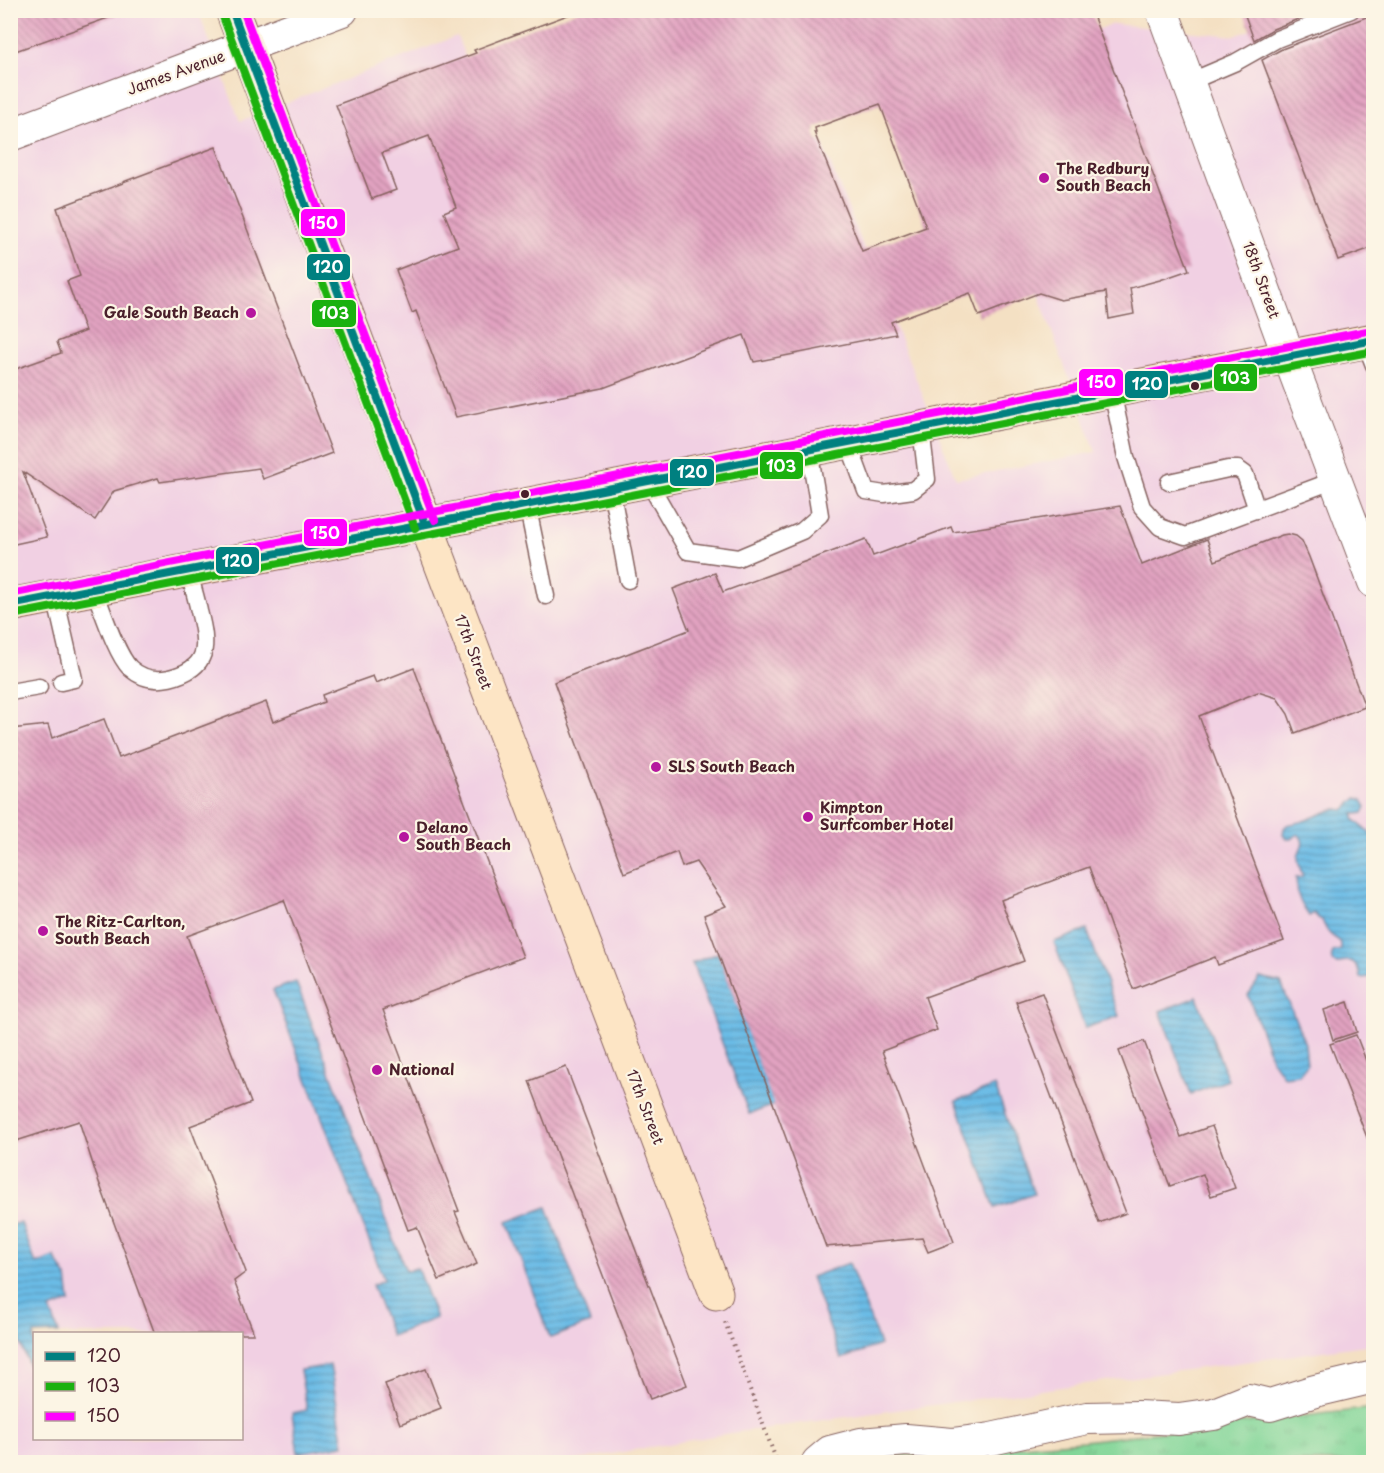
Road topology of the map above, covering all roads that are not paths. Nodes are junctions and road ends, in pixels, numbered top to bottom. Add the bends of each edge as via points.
1 (232, 10) edge
2 (342, 10) edge
3 (1162, 10) edge
4 (1351, 10) edge
5 (246, 47) junction
6 (1189, 82) junction
7 (10, 135) edge
8 (1371, 349) edge
9 (1289, 357) junction
10 (1112, 391) junction
11 (921, 428) junction
12 (848, 442) junction
13 (809, 449) junction
14 (1335, 480) junction
15 (648, 481) junction
16 (1169, 482) dead end
17 (611, 488) junction
18 (527, 504) junction
19 (1257, 510) junction
20 (425, 524) junction
21 (189, 570) junction
22 (628, 580) dead end
23 (1374, 582) edge
24 (94, 588) junction
25 (55, 596) junction
26 (546, 596) dead end
27 (10, 605) edge
28 (62, 682) dead end
29 (39, 687) dead end
30 (10, 692) edge
31 (716, 1293) dead end
32 (1374, 1377) edge
33 (818, 1462) edge

1 - 5 street, 17th Street
2 - 5 street, James Avenue
3 - 6 street, 18th Street
4 - 6 lane via 1277,39
5 - 7 street, James Avenue
5 - 20 street, 17th Street
6 - 9 street, 18th Street
8 - 9 main road
9 - 10 main road
9 - 14 street, 18th Street
10 - 11 main road
10 - 19 lane via 1142,507 1160,527 1185,536
11 - 12 main road
11 - 12 lane via 927,479 913,490 884,495 866,492
12 - 13 main road
13 - 15 main road
13 - 15 lane via 820,515 802,531 738,558 688,551
14 - 19 lane
14 - 23 street, 18th Street
15 - 17 main road
16 - 19 lane via 1238,469 1245,474
17 - 18 main road
17 - 22 lane
18 - 20 main road
18 - 26 lane
20 - 21 main road
20 - 31 street, 17th Street
21 - 24 main road
21 - 24 lane via 205,648 193,668 165,679 142,677 119,653
24 - 25 main road
25 - 27 main road
25 - 28 lane via 74,679
29 - 30 lane
32 - 33 street via 1270,1405 1249,1400 1214,1414 1179,1419 1087,1418 982,1440 861,1444 830,1452

